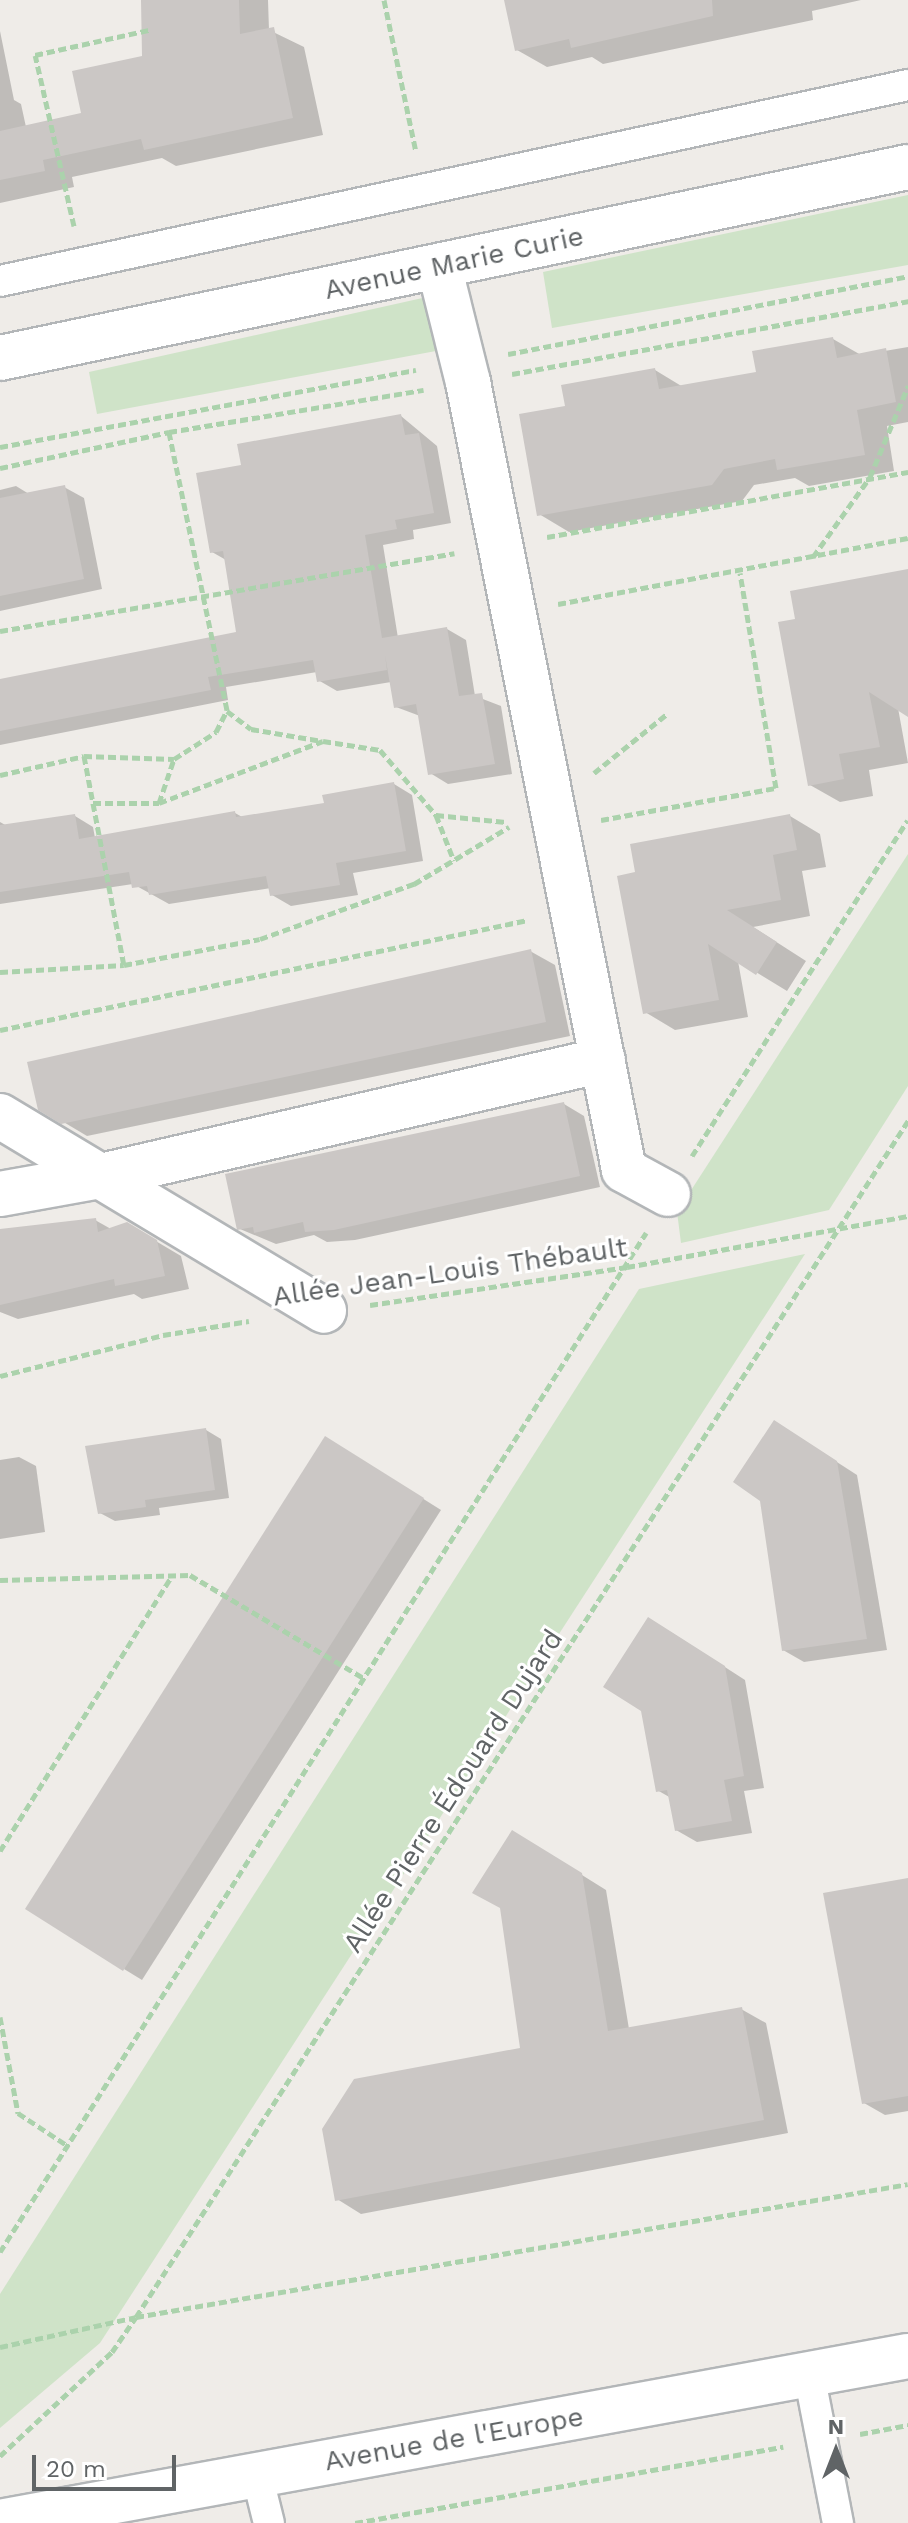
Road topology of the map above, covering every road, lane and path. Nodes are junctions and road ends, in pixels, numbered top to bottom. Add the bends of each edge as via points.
1 (384, 0) edge
2 (149, 30) dead end
3 (908, 85) edge
4 (417, 155) dead end
5 (908, 167) edge
6 (83, 266) junction
7 (439, 266) junction
8 (0, 281) edge
9 (0, 358) edge
10 (908, 386) edge
11 (169, 432) dead end
12 (908, 538) edge
13 (812, 558) junction
14 (740, 573) junction
15 (514, 611) junction
16 (227, 710) junction
17 (668, 713) dead end
18 (323, 741) junction
19 (84, 756) junction
20 (174, 759) junction
21 (0, 775) edge
22 (93, 803) junction
23 (159, 803) junction
24 (436, 815) junction
25 (908, 820) edge
26 (536, 823) junction
27 (454, 861) junction
28 (539, 917) dead end
29 (124, 965) junction
30 (0, 972) edge
31 (0, 1030) edge
32 (603, 1060) junction
33 (0, 1116) edge
34 (908, 1121) edge
35 (101, 1176) junction
36 (0, 1194) edge
37 (668, 1194) junction
38 (908, 1216) edge
39 (840, 1228) junction
40 (627, 1267) junction
41 (324, 1311) junction
42 (0, 1376) edge
43 (173, 1575) junction
44 (0, 1580) edge
45 (365, 1679) junction
46 (0, 1851) edge
47 (0, 2017) edge
48 (68, 2146) junction
49 (908, 2184) edge
50 (0, 2252) edge
51 (136, 2317) junction
52 (0, 2347) edge
53 (908, 2356) edge
54 (809, 2374) junction
55 (908, 2425) edge
56 (822, 2441) junction
57 (0, 2456) edge
58 (257, 2475) junction
59 (0, 2522) edge
60 (269, 2523) edge
61 (355, 2523) edge
62 (838, 2523) edge

1 - 4 path
2 - 6 path via 35,55
3 - 6 lane via 423,187
5 - 7 street, Avenue Marie Curie
6 - 8 lane
7 - 9 street, Avenue Marie Curie
7 - 15 street
10 - 13 path via 870,477
11 - 16 path
12 - 13 path
13 - 14 path
14 - 15 path
14 - 26 path via 776,788
15 - 26 street
16 - 18 path via 251,729
16 - 20 path via 216,732
17 - 26 path
18 - 23 path
18 - 24 path via 380,750
19 - 20 path
19 - 21 path
19 - 22 path
20 - 23 path
22 - 23 path
22 - 29 path
24 - 26 path
24 - 27 path
25 - 37 path
26 - 27 path
26 - 32 street
27 - 29 path via 414,884 260,939
28 - 31 path
29 - 30 path
32 - 35 street
32 - 37 street via 624,1170
33 - 35 street
34 - 39 path, Allée Pierre Édouard Dujard
35 - 36 street
35 - 41 street
37 - 40 path
38 - 39 path, Allée Jean-Louis Thébault
39 - 40 path, Allée Jean-Louis Thébault
39 - 51 path, Allée Pierre Édouard Dujard
40 - 41 path, Allée Jean-Louis Thébault
40 - 45 path
41 - 42 path, Allée Jean-Louis Thébault via 176,1333
43 - 44 path
43 - 45 path via 190,1575
43 - 46 path
45 - 48 path
47 - 48 path via 18,2113
48 - 50 path
49 - 51 path
51 - 52 path
51 - 57 path, Allée Pierre Édouard Dujard via 112,2352
53 - 54 street, Avenue de l'Europe
54 - 56 lane
54 - 58 street, Avenue de l'Europe
55 - 56 path
56 - 61 path
56 - 62 lane
58 - 59 street, Avenue de l'Europe
58 - 60 lane

